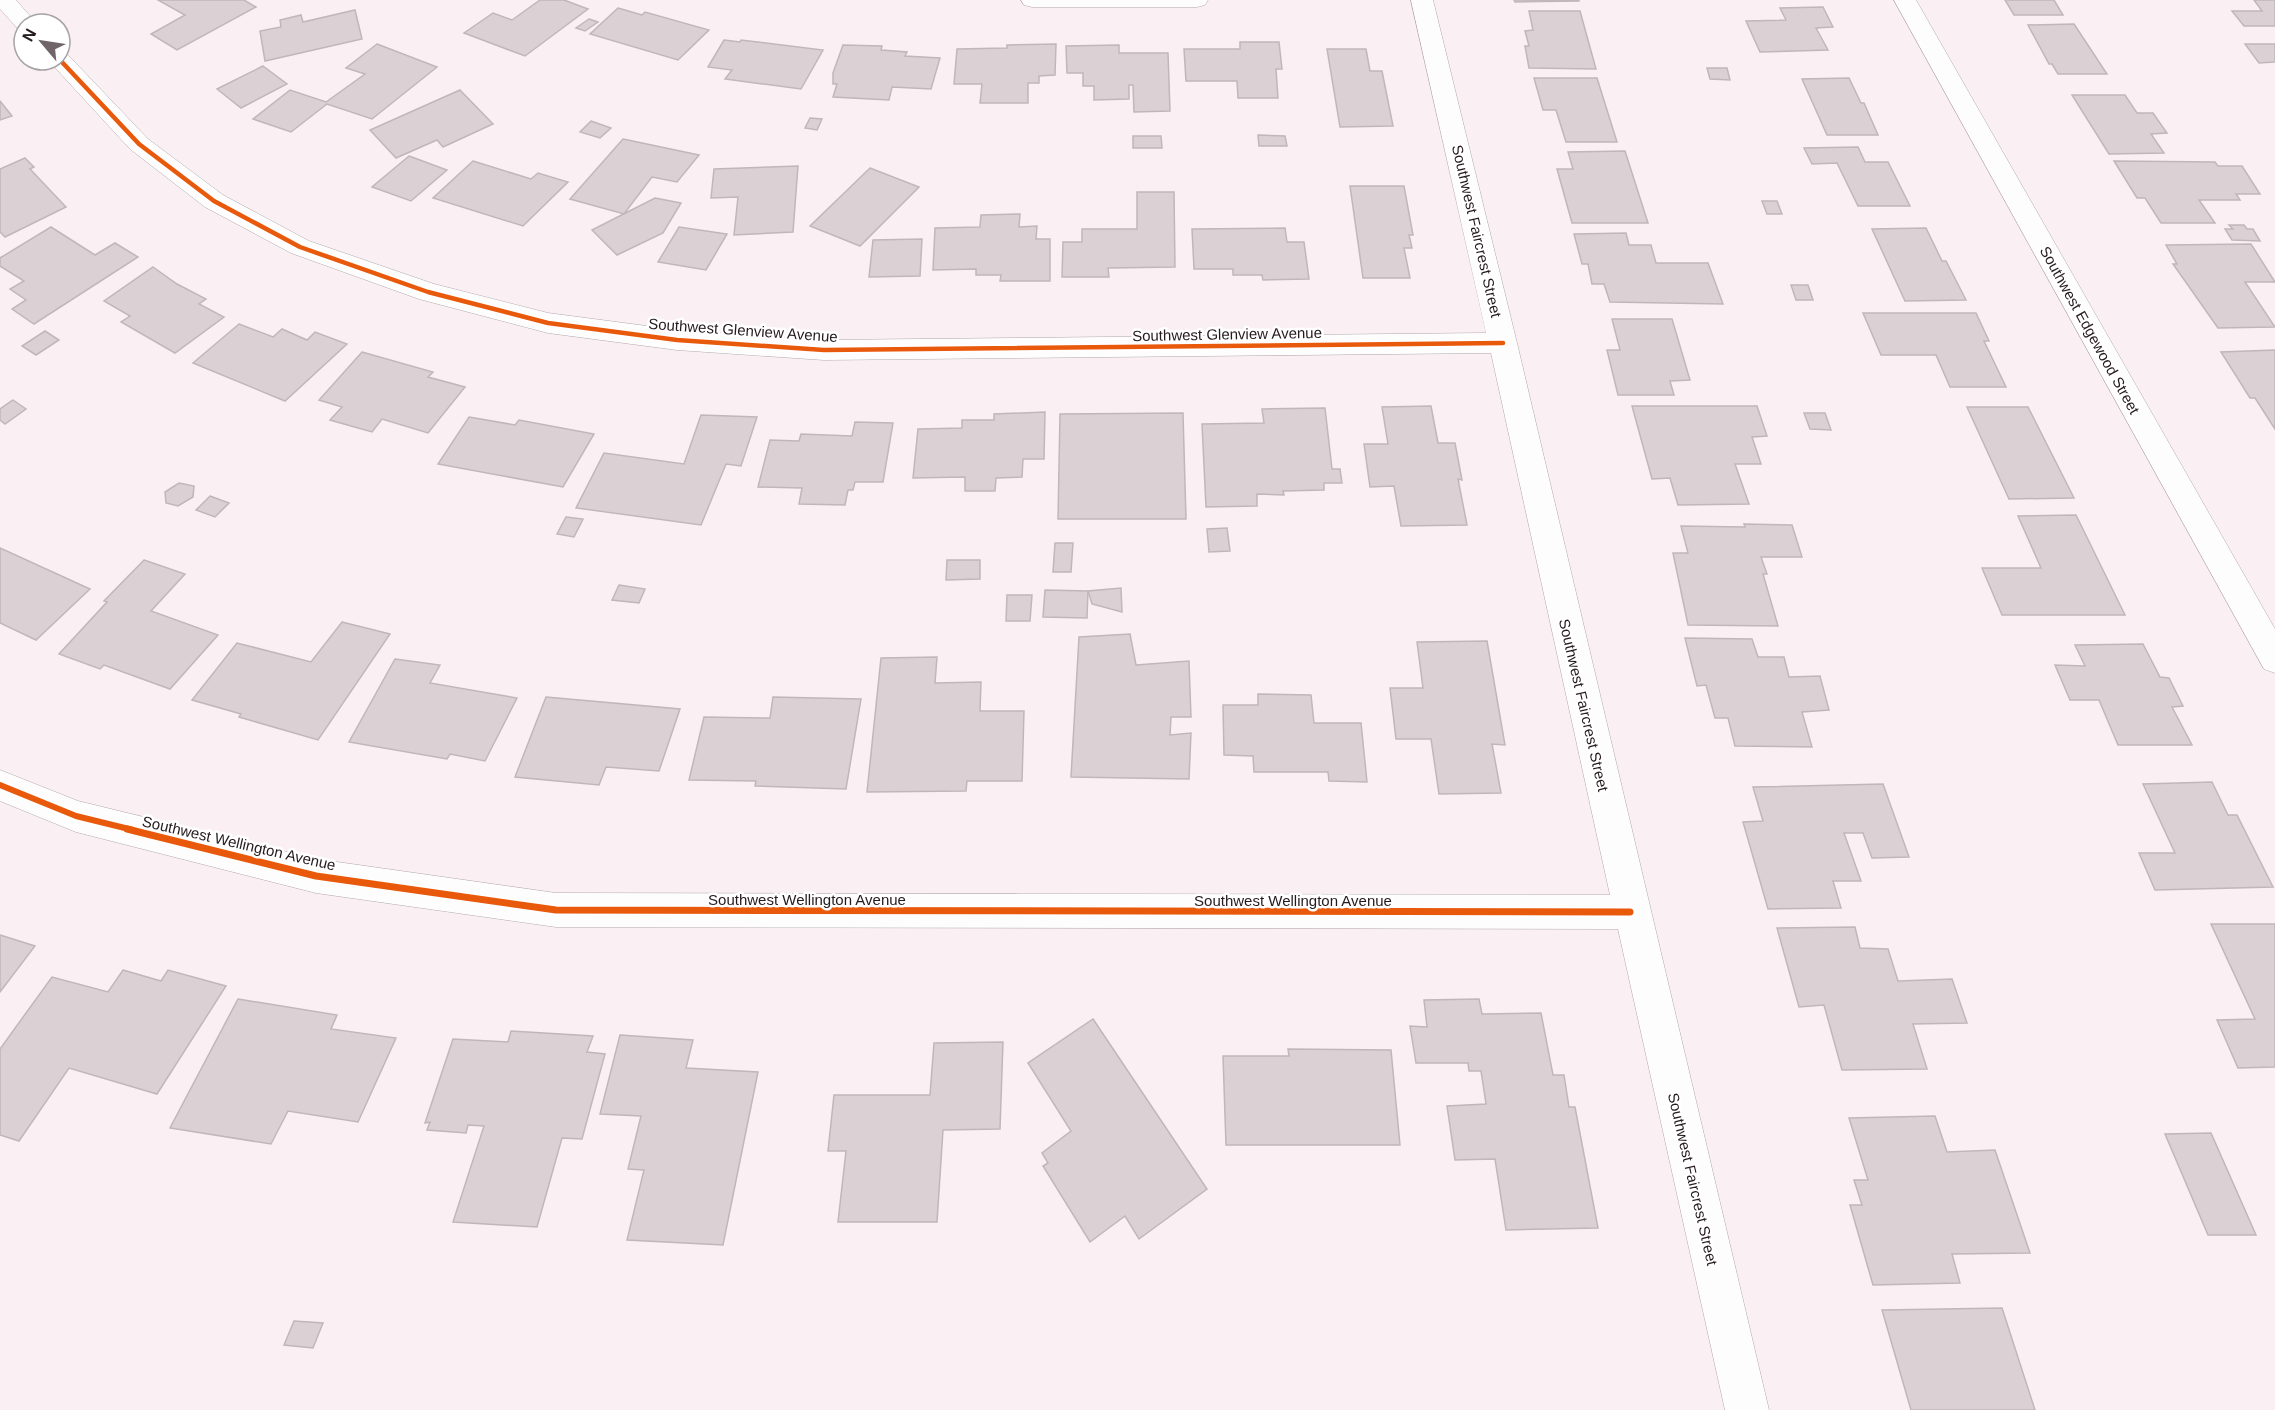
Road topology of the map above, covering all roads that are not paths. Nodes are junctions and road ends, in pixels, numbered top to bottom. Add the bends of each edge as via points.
1 (1032, 0) edge
2 (1197, 0) edge
3 (1422, 0) edge
4 (1905, 0) edge
5 (71, 72) edge
6 (1503, 343) junction
7 (2275, 659) edge
8 (0, 785) edge
9 (1630, 912) junction
10 (1747, 1410) edge

1 - 2 street
3 - 6 street, Southwest Faircrest Street
4 - 7 street, Southwest Edgewood Street
5 - 6 street, Southwest Glenview Avenue via 139,144 214,201 271,232 300,247 428,292 548,324 677,340 824,350
6 - 9 street, Southwest Faircrest Street
8 - 9 street, Southwest Wellington Avenue via 76,816 316,876 556,910
9 - 10 street, Southwest Faircrest Street

